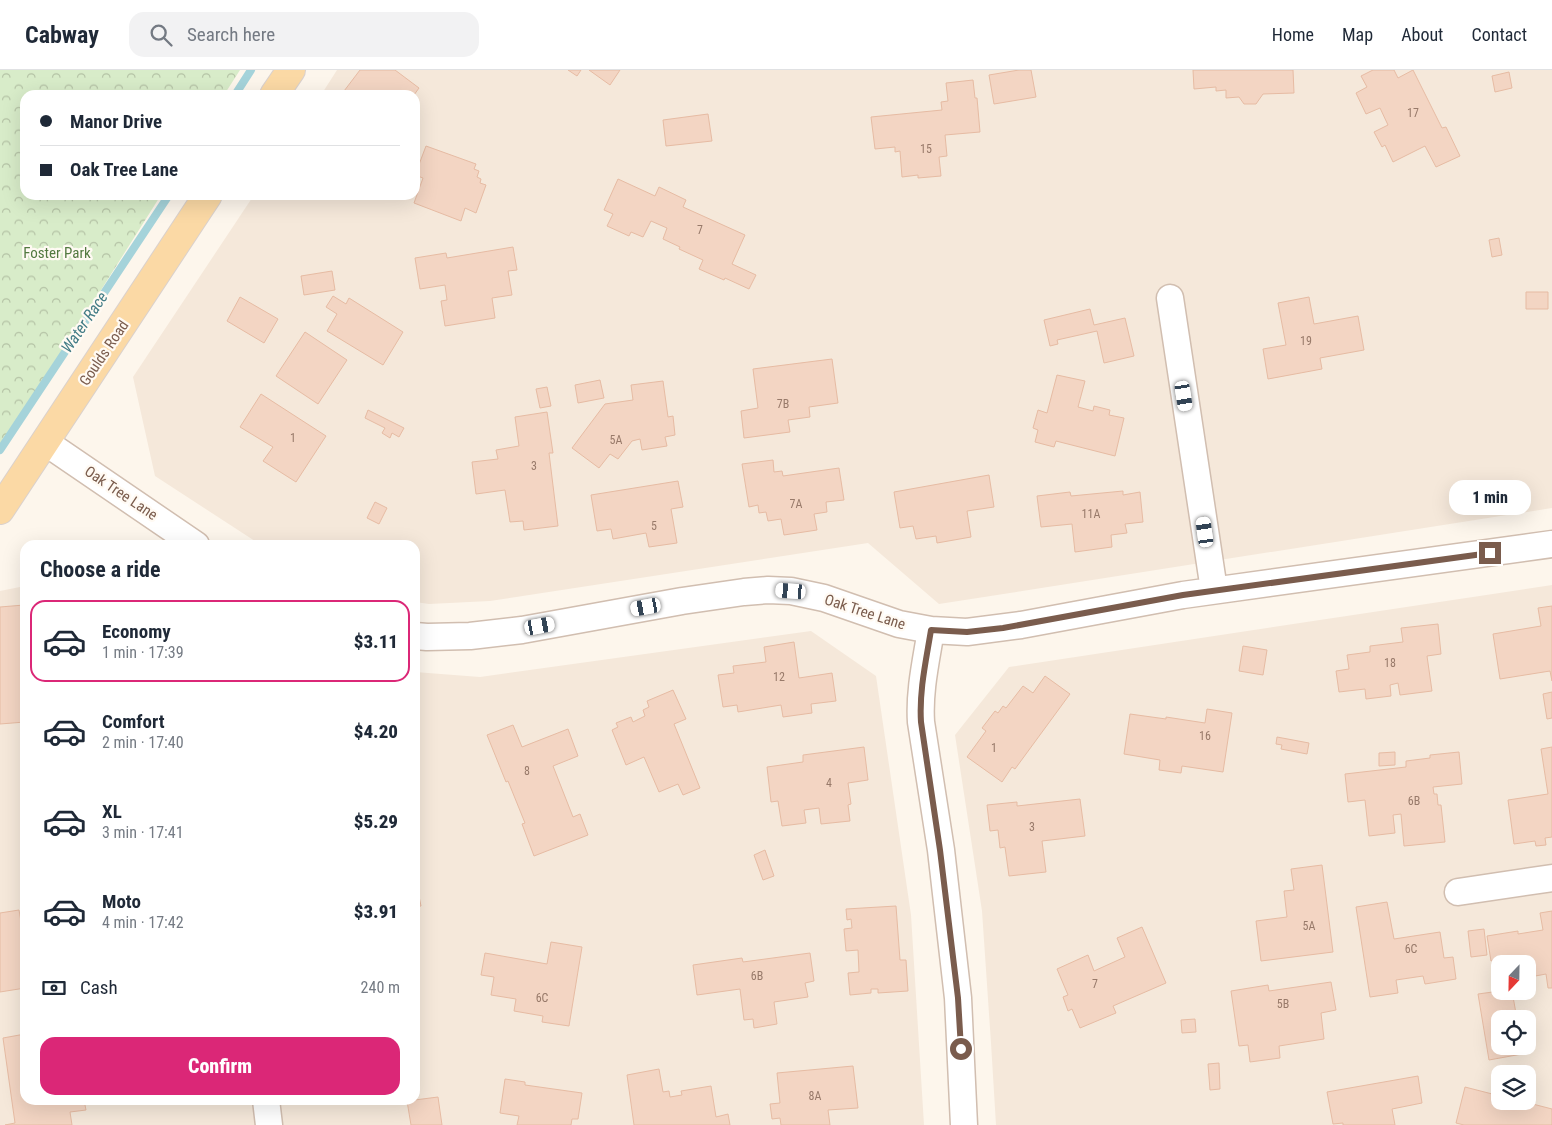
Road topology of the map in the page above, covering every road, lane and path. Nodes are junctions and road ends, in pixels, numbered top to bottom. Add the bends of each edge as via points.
1 (291, 70) edge
2 (277, 90) edge
3 (205, 200) edge
4 (1170, 298) dead end
5 (45, 442) junction
6 (0, 510) edge
7 (189, 540) edge
8 (1552, 544) edge
9 (1214, 590) junction
10 (931, 630) junction
11 (420, 636) edge
12 (1552, 878) edge
13 (1458, 892) dead end
14 (267, 1105) edge
15 (270, 1125) edge
16 (964, 1125) edge

1 - 2 main road
3 - 5 main road, Goulds Road
4 - 9 street
5 - 6 main road, Goulds Road
5 - 7 street, Oak Tree Lane
8 - 9 street, Oak Tree Lane
9 - 10 street, Oak Tree Lane via 1003,628 967,632
10 - 11 street, Oak Tree Lane via 883,620 824,598 768,590 682,601 513,631 470,636
10 - 16 street via 920,717 958,998
12 - 13 street
14 - 15 street

